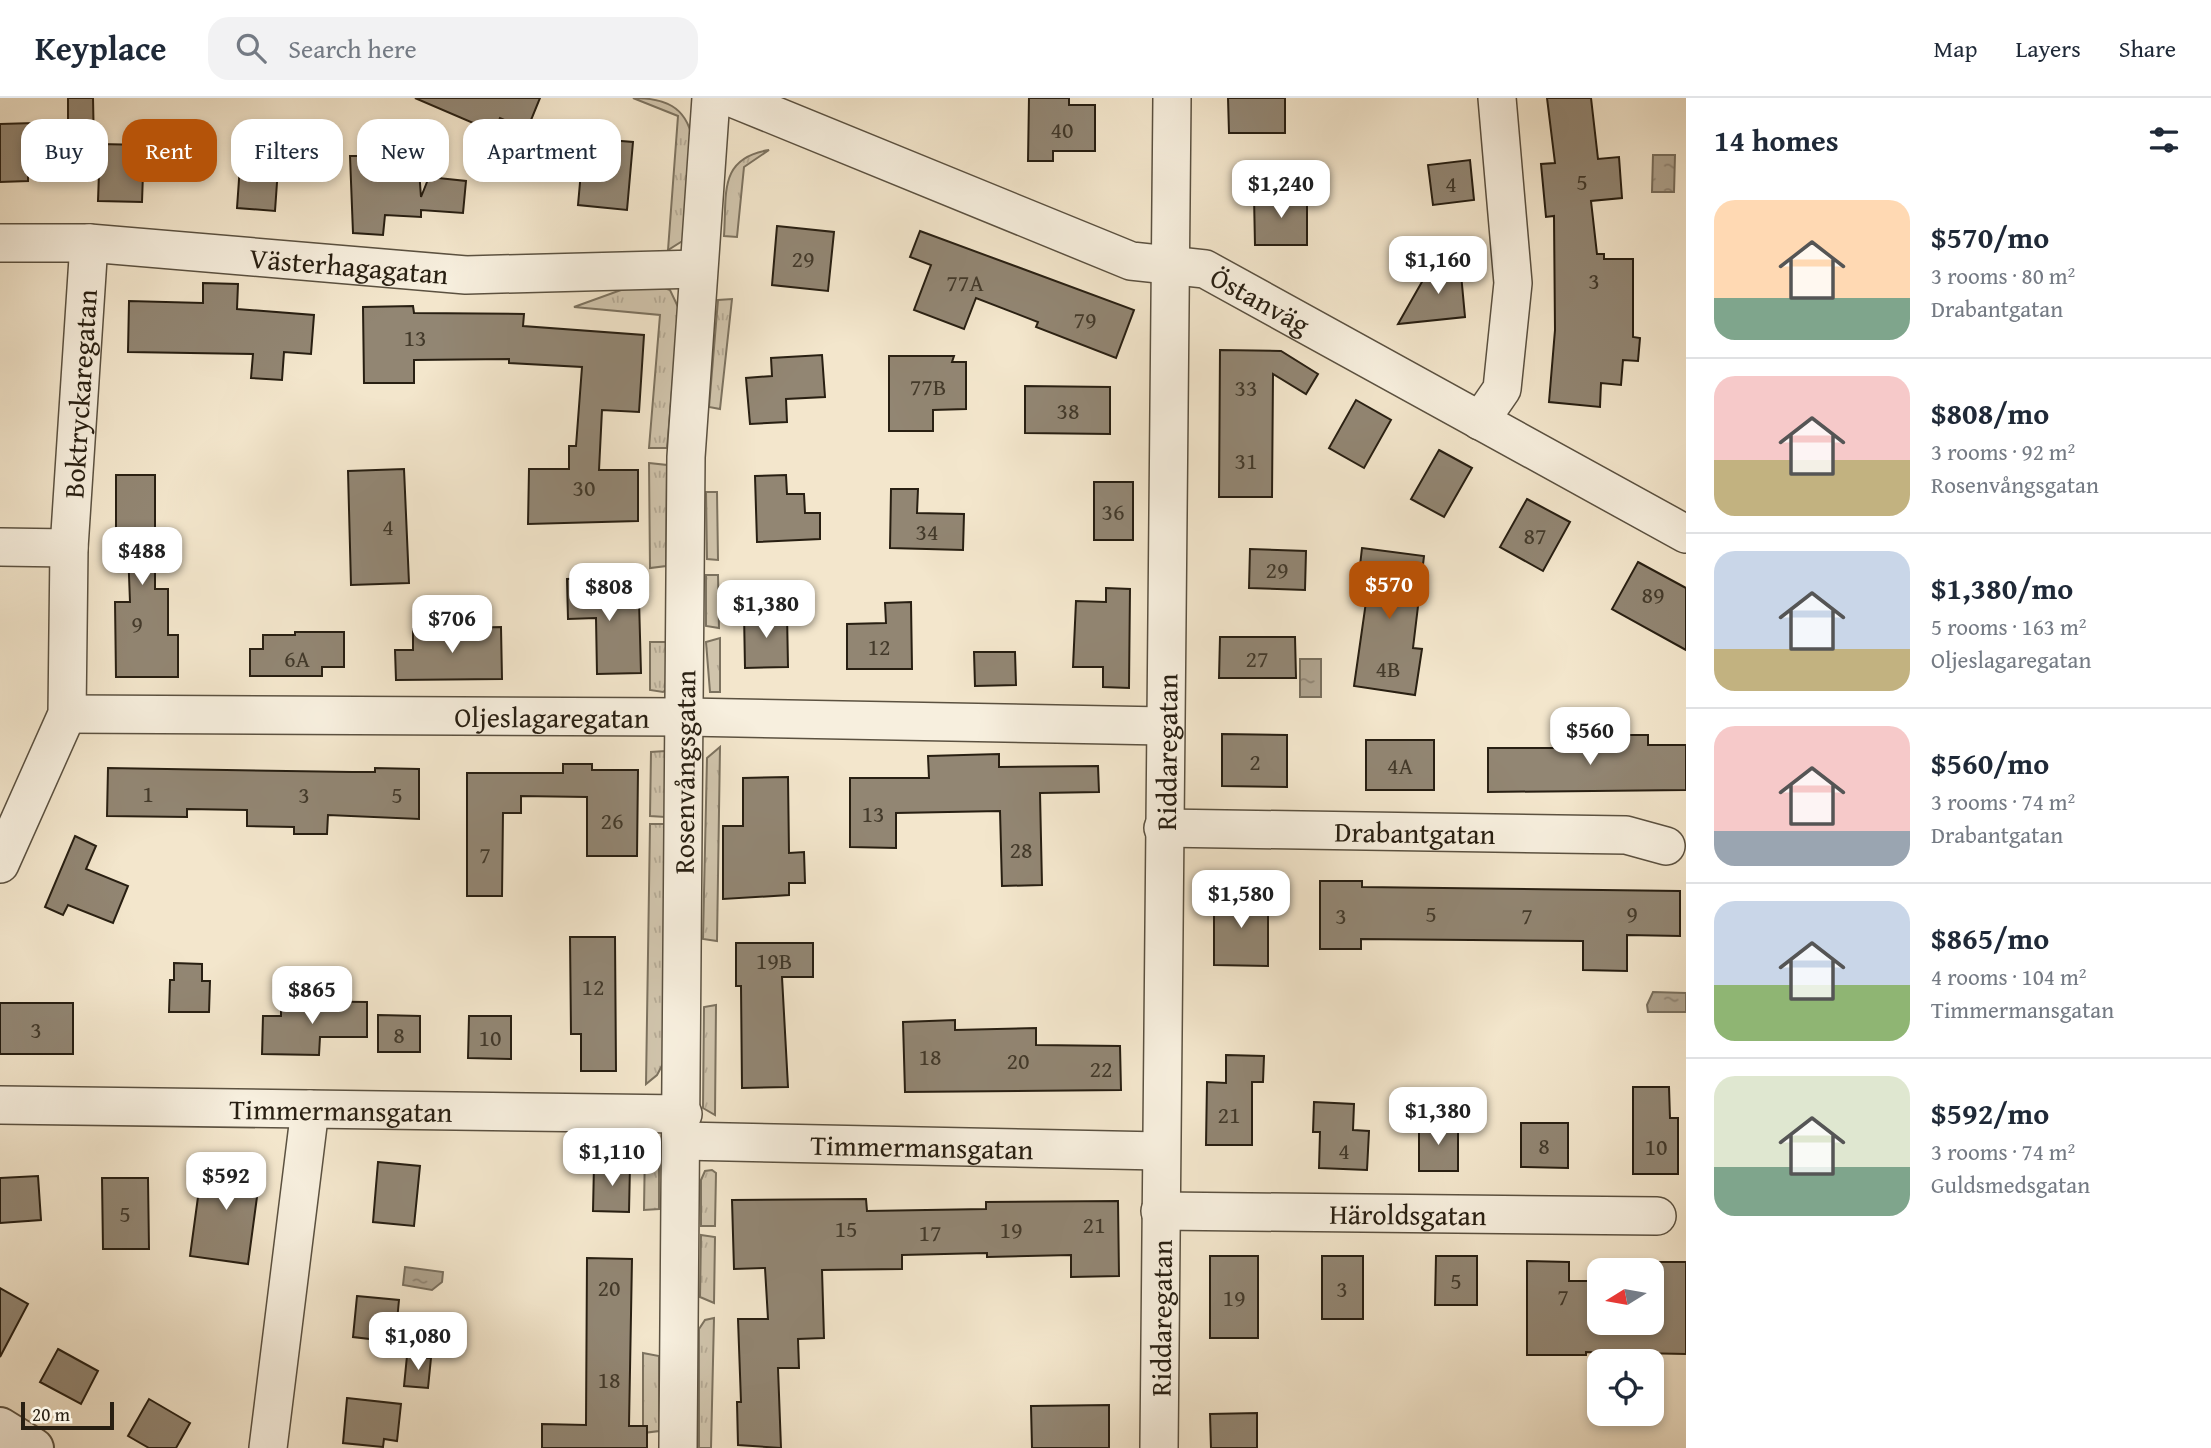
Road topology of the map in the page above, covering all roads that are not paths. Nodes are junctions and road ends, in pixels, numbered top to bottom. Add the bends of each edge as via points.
1 (711, 98) edge
2 (732, 98) edge
3 (1172, 98) edge
4 (1497, 98) edge
5 (0, 243) edge
6 (89, 243) junction
7 (1171, 265) junction
8 (698, 269) junction
9 (1480, 421) junction
10 (1686, 534) edge
11 (0, 547) edge
12 (69, 548) junction
13 (67, 714) junction
14 (686, 717) junction
15 (1164, 726) junction
16 (1163, 828) junction
17 (1666, 846) dead end
18 (0, 864) edge
19 (0, 1105) edge
20 (310, 1110) junction
21 (682, 1128) junction
22 (1160, 1151) junction
23 (1160, 1211) junction
24 (1657, 1216) dead end
25 (0, 1427) edge
26 (34, 1448) edge
27 (268, 1448) edge
28 (678, 1448) edge
29 (1159, 1448) edge

1 - 8 street, Rosenvångsgatan
2 - 7 street, Östanväg via 1131,261
3 - 7 street, Riddaregatan
4 - 9 street via 1513,283 1502,389
5 - 6 street, Västerhagagatan
6 - 8 street, Västerhagagatan via 466,275
6 - 12 street, Boktryckaregatan
7 - 9 street, Östanväg via 1205,269
7 - 15 street, Riddaregatan
8 - 14 street, Rosenvångsgatan via 686,457
9 - 10 street, Östanväg
11 - 12 street
12 - 13 street, Boktryckaregatan
13 - 14 street, Oljeslagaregatan
13 - 18 street, Boktryckaregatan
14 - 15 street, Oljeslagaregatan
14 - 21 street, Rosenvångsgatan
15 - 16 street, Riddaregatan
16 - 17 street, Drabantgatan via 1626,835
16 - 22 street, Riddaregatan
19 - 20 street, Timmermansgatan
20 - 21 street, Timmermansgatan
20 - 27 street
21 - 22 street, Timmermansgatan
21 - 28 street, Rosenvångsgatan
22 - 23 street, Riddaregatan
23 - 24 street, Häroldsgatan
23 - 29 street, Riddaregatan
25 - 26 street

